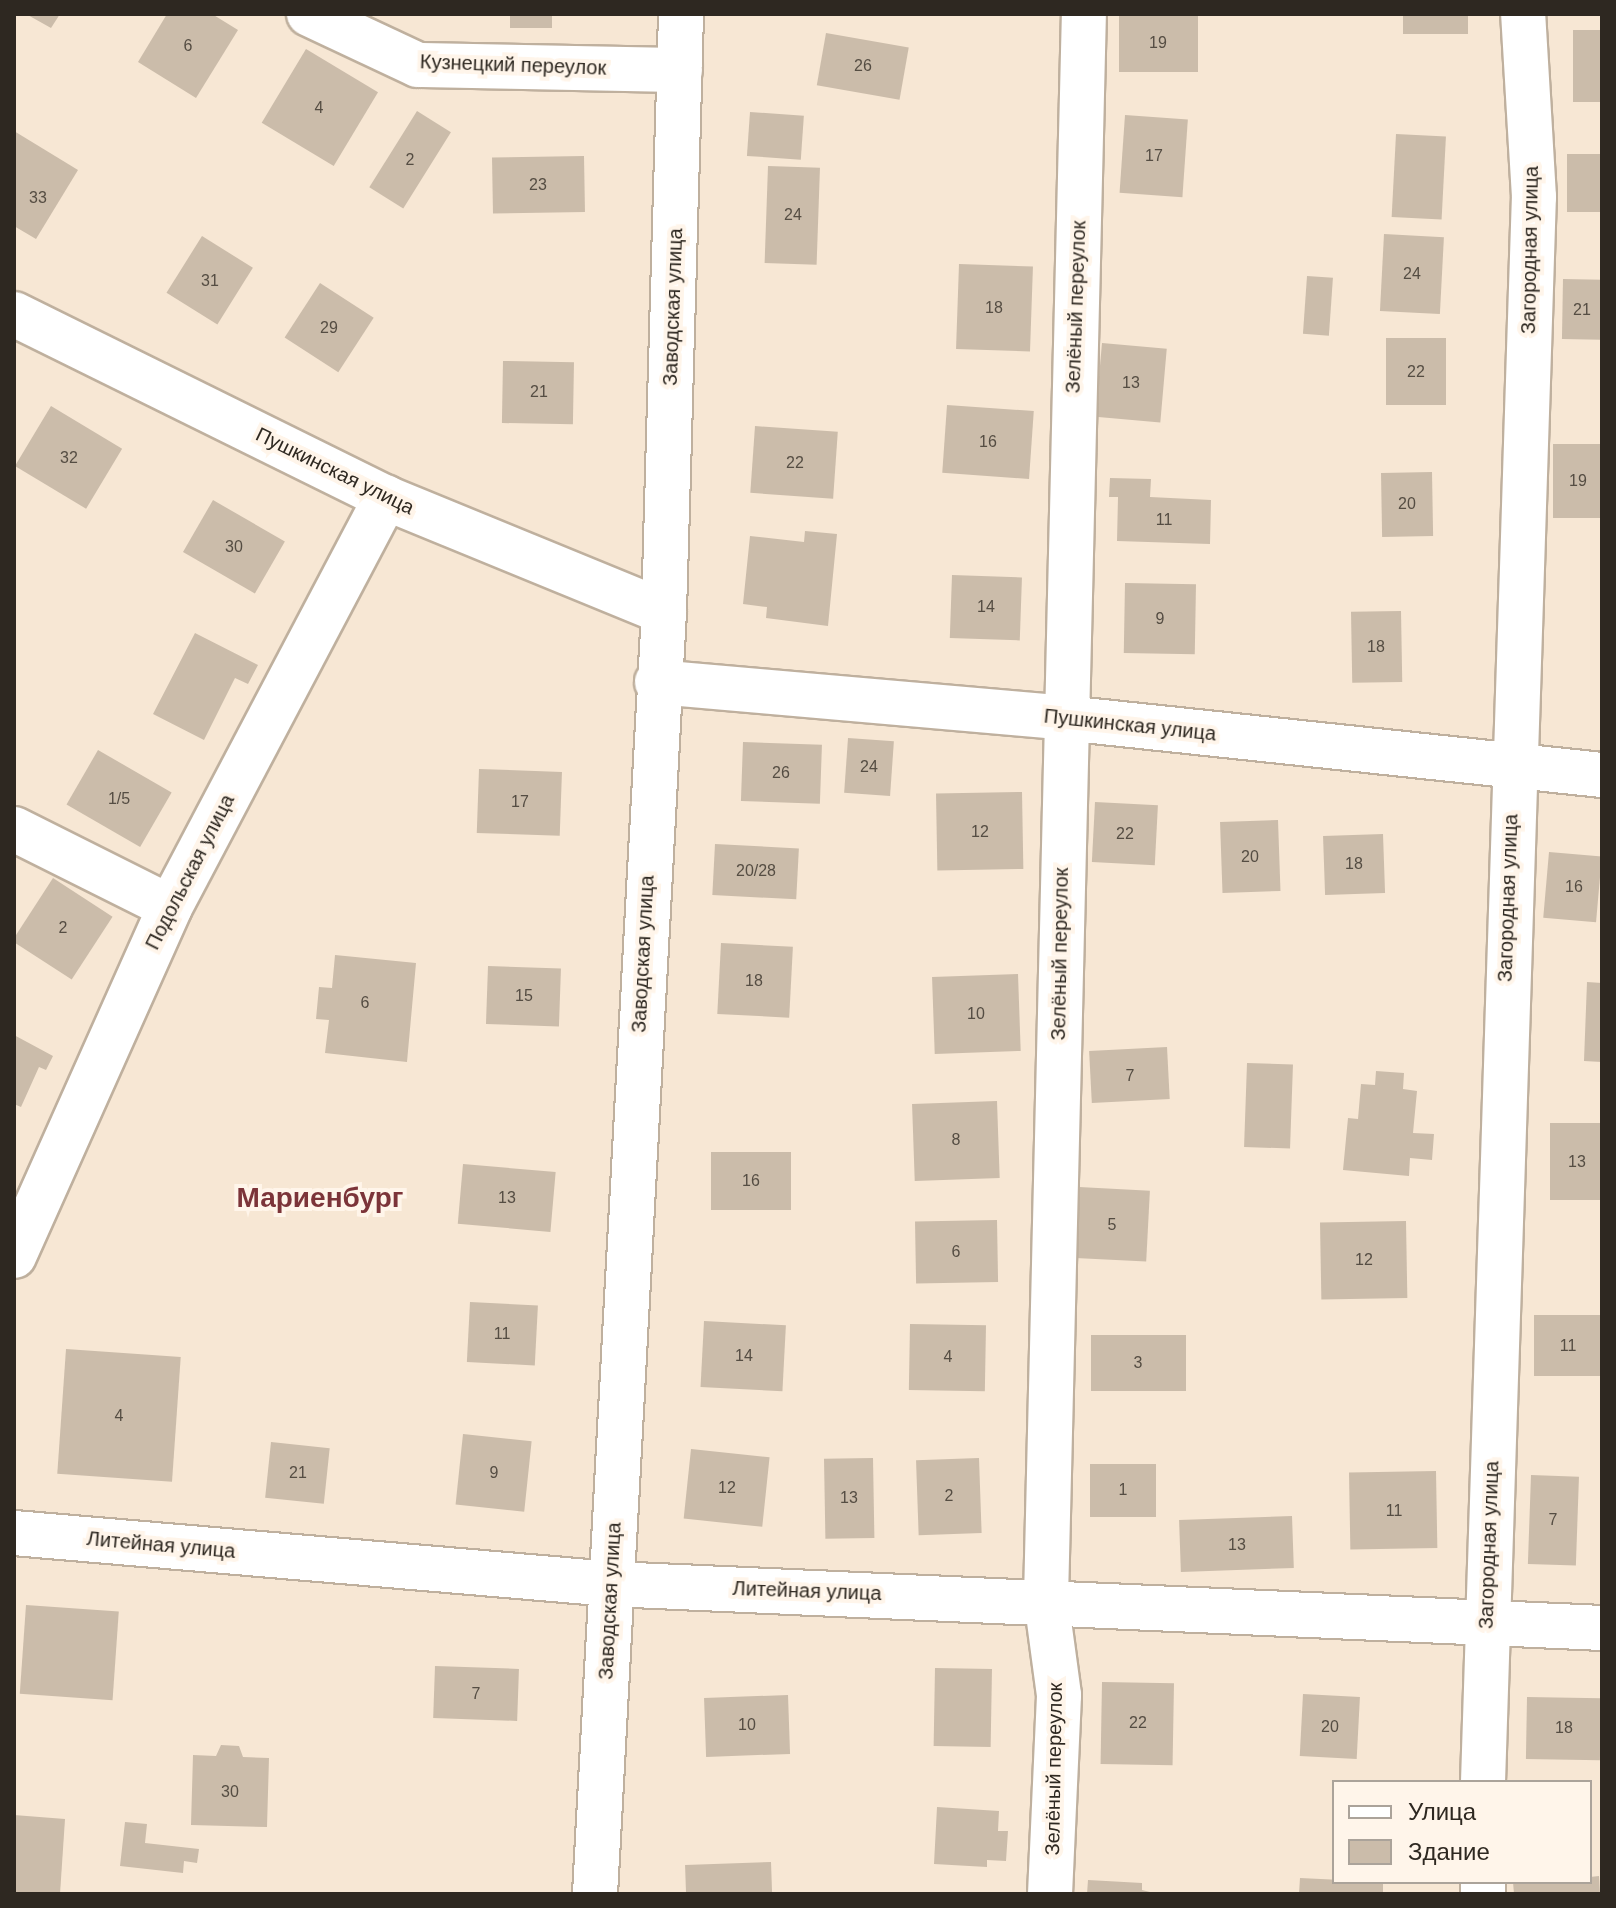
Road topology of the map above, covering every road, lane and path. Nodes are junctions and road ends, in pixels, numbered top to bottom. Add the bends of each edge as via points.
1 (309, 14) edge
2 (681, 14) edge
3 (1084, 14) edge
4 (1523, 14) edge
5 (680, 70) junction
6 (14, 314) edge
7 (386, 498) junction
8 (664, 612) junction
9 (657, 682) junction
10 (1065, 718) junction
11 (1512, 765) junction
12 (1602, 775) edge
13 (14, 829) edge
14 (170, 907) junction
15 (14, 1256) edge
16 (14, 1533) edge
17 (611, 1584) junction
18 (1046, 1599) junction
19 (1486, 1624) junction
20 (1602, 1628) edge
21 (1483, 1780) edge
22 (595, 1894) edge
23 (1050, 1894) edge

1 - 5 street, Кузнецкий переулок via 418,65
2 - 5 street, Заводская улица
3 - 10 street, Зелёный переулок
4 - 11 street, Загородная улица via 1534,197
5 - 8 street, Заводская улица
6 - 7 street, Пушкинская улица
7 - 8 street, Пушкинская улица
7 - 14 street, Подольская улица
8 - 9 street, Заводская улица
9 - 10 street, Пушкинская улица
9 - 17 street, Заводская улица
10 - 11 street, Пушкинская улица
10 - 18 street, Зелёный переулок
11 - 12 street, Пушкинская улица
11 - 19 street, Загородная улица
13 - 14 street
14 - 15 street, Подольская улица
16 - 17 street, Литейная улица
17 - 18 street, Литейная улица
17 - 22 street, Заводская улица
18 - 19 street, Литейная улица
18 - 23 street, Зелёный переулок via 1059,1695
19 - 20 street, Литейная улица
19 - 21 street, Загородная улица

